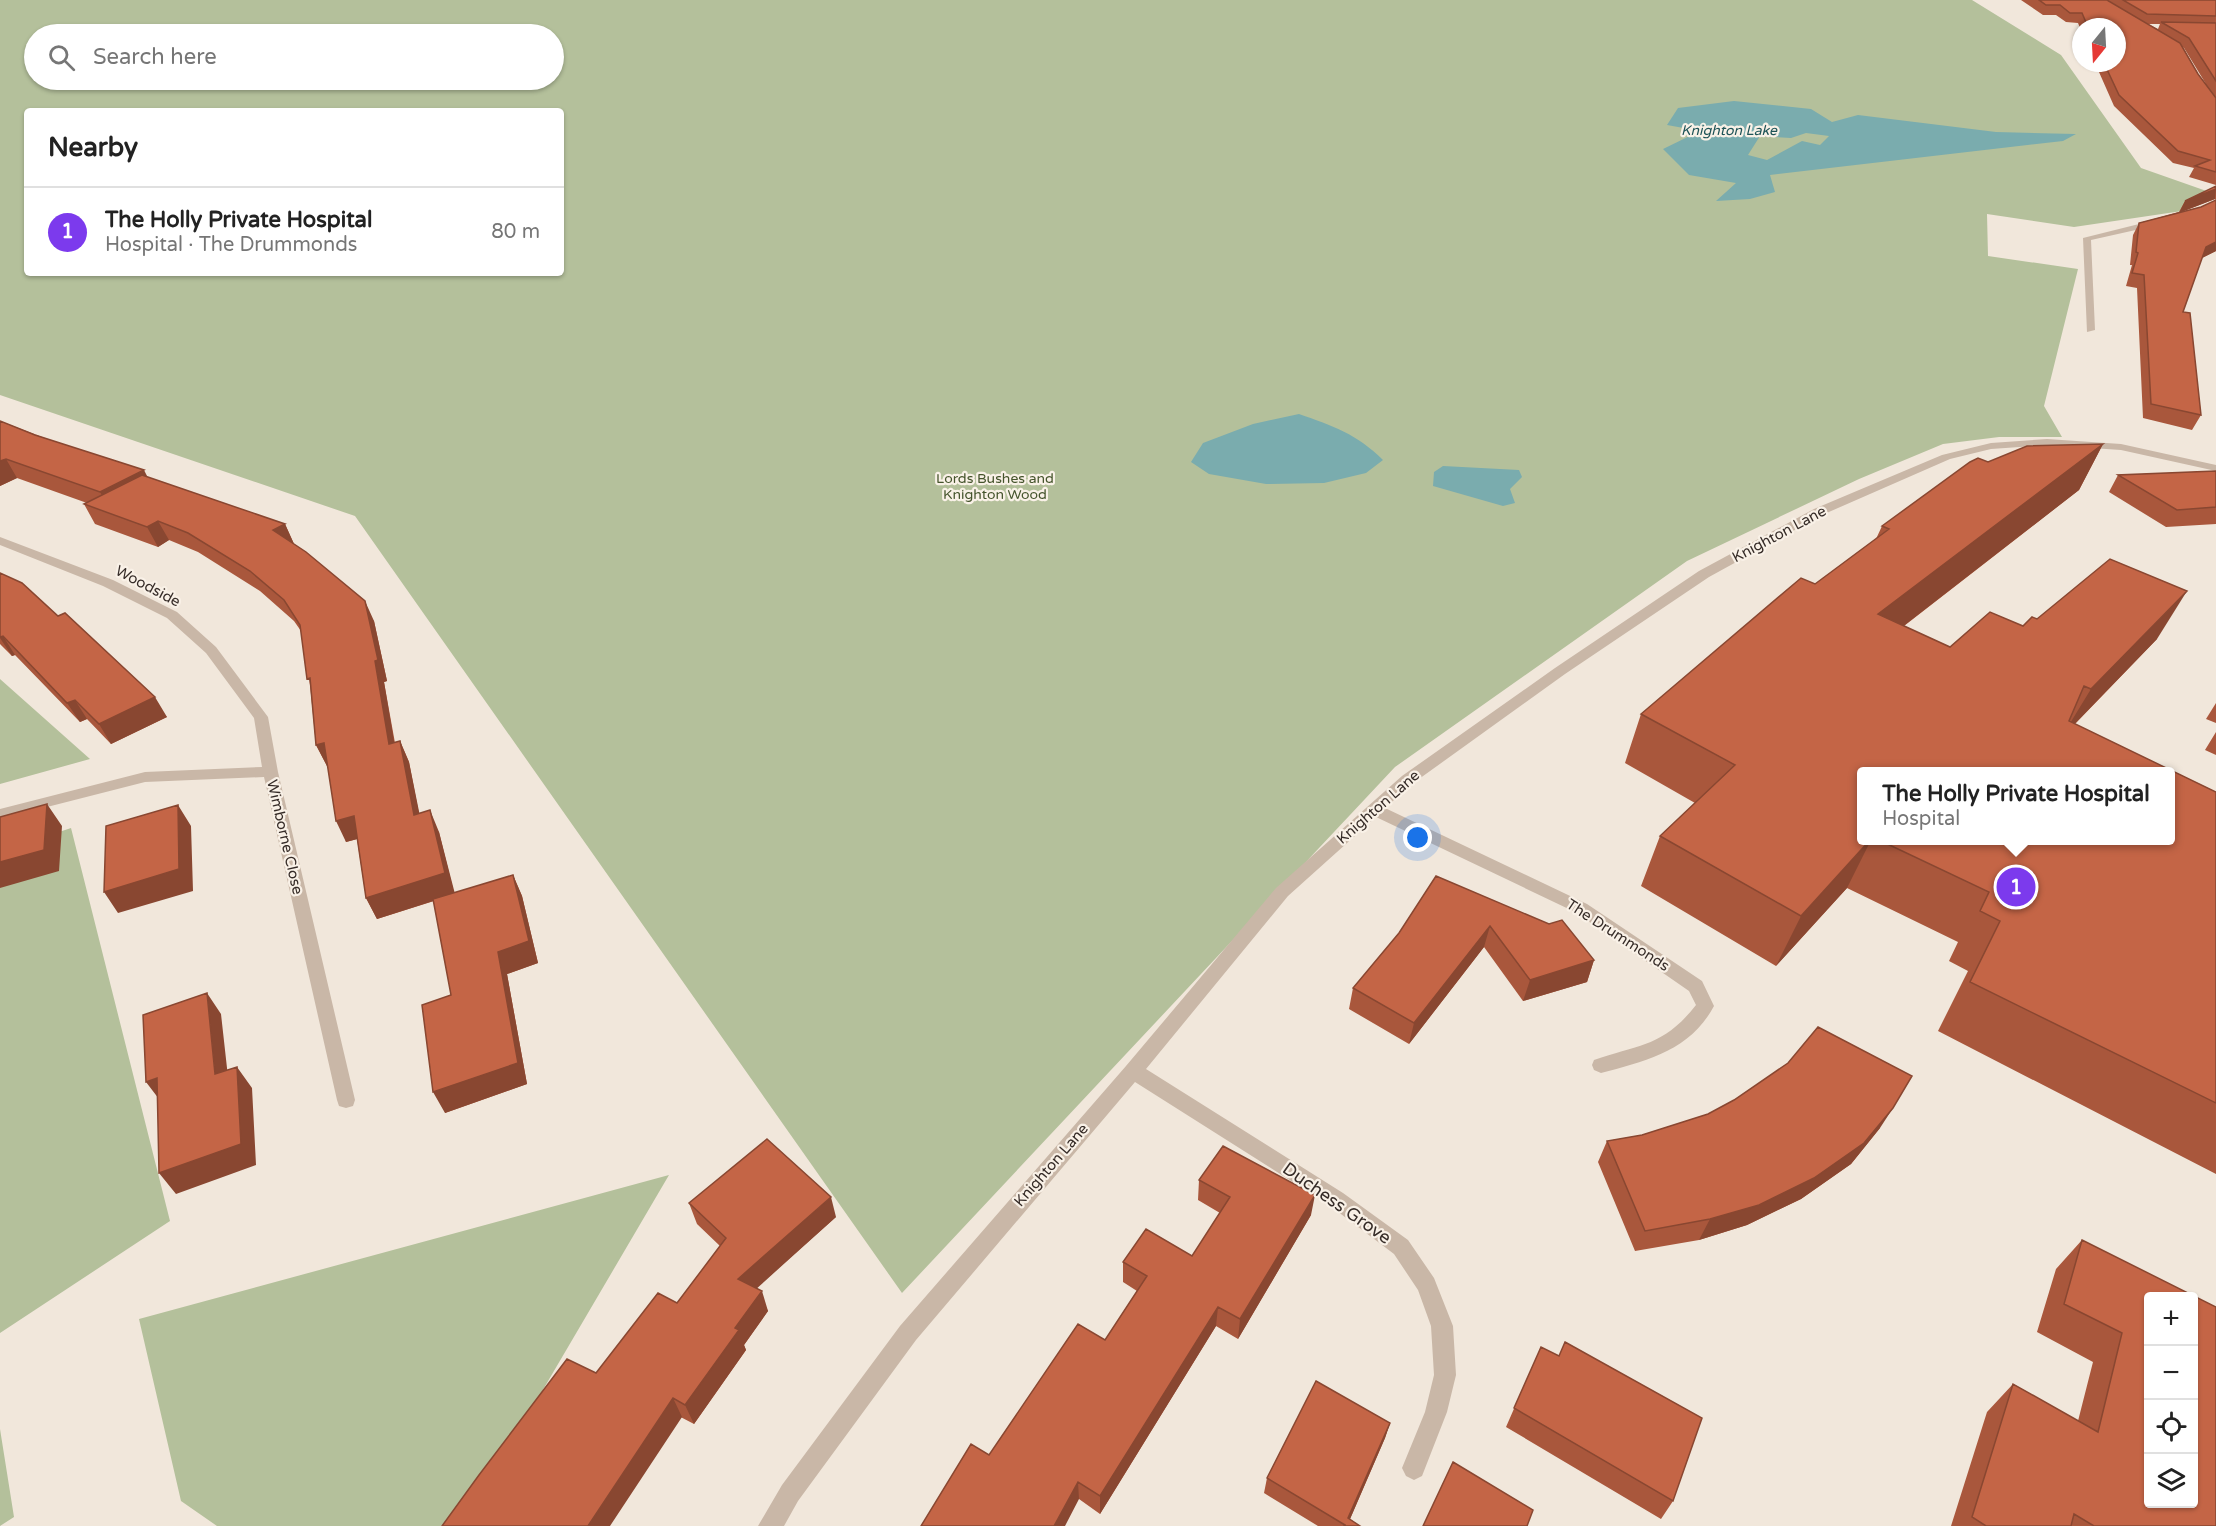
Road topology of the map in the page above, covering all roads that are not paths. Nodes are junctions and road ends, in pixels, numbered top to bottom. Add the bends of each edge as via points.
1 (2168, 220) edge
2 (2091, 330) dead end
3 (2216, 468) edge
4 (0, 541) edge
5 (270, 771) junction
6 (1373, 809) junction
7 (0, 814) edge
8 (1601, 1065) dead end
9 (1133, 1071) junction
10 (345, 1100) dead end
11 (1414, 1468) dead end
12 (770, 1526) edge

1 - 2 street via 2087,238
3 - 6 street, Knighton Lane via 2139,450 2047,442 1990,446 1946,457 1818,512 1704,574 1560,670
4 - 5 street, Woodside via 108,583 172,615 211,650 261,717
5 - 7 street, Wimborne Close via 145,777
5 - 10 street, Wimborne Close
6 - 8 street, The Drummonds via 1581,909 1696,986 1705,1006 1686,1031 1648,1053
6 - 9 street, Knighton Lane via 1282,892
9 - 11 street, Duchess Grove via 1336,1199 1401,1247 1427,1285 1442,1326 1445,1375 1436,1412
9 - 12 street, Knighton Lane via 908,1333 790,1492

